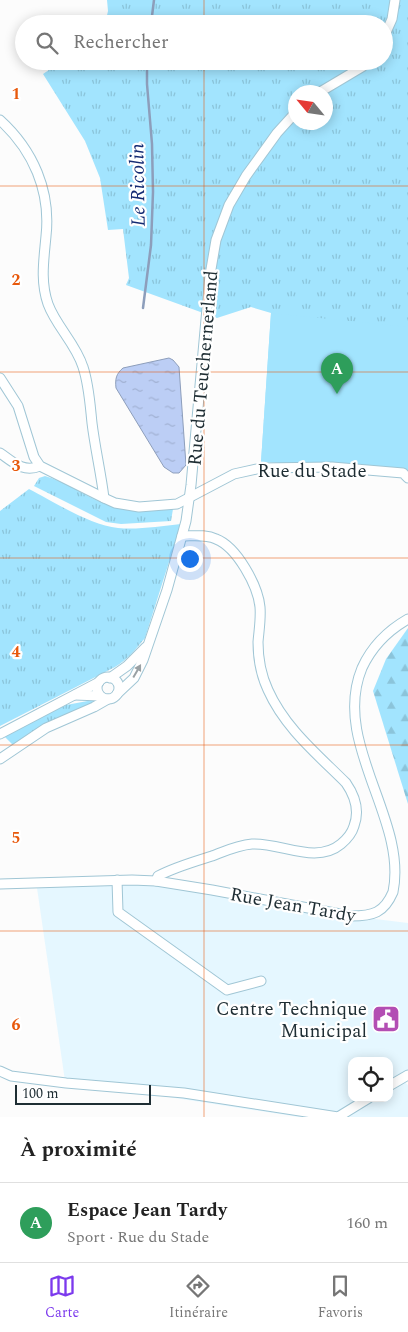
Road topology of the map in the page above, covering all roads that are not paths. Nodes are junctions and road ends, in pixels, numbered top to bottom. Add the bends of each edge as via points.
1 (395, 0) edge
2 (392, 15) edge
3 (354, 70) edge
4 (331, 85) edge
5 (0, 120) edge
6 (288, 120) edge
7 (0, 378) edge
8 (0, 453) edge
9 (40, 466) junction
10 (408, 478) edge
11 (104, 498) junction
12 (190, 498) junction
13 (182, 536) junction
14 (408, 619) edge
15 (150, 643) junction
16 (110, 678) junction
17 (99, 682) junction
18 (117, 694) junction
19 (75, 695) junction
20 (104, 698) junction
21 (0, 734) edge
22 (0, 759) edge
23 (117, 880) junction
24 (156, 881) junction
25 (0, 884) edge
26 (261, 981) dead end
27 (0, 1070) edge
28 (408, 1075) edge
29 (393, 1084) edge
30 (362, 1102) edge
31 (338, 1117) edge

1 - 2 street
3 - 4 street
5 - 11 street via 22,143 38,173 46,206 42,280 48,304 83,365
6 - 12 street, Rue du Teuchernerland via 246,176 229,205 216,240
7 - 9 street via 18,406
8 - 9 street via 24,468 31,470
9 - 11 street, Rue du Stade
10 - 12 street, Rue du Stade via 403,473 332,467 261,468 234,474
11 - 12 street, Rue du Stade via 139,507 177,504
12 - 13 street, Rue du Teuchernerland
13 - 15 street, Rue du Teuchernerland
13 - 24 street via 217,539 230,548 244,568 259,600 260,661 275,706 292,730 346,783 356,802 357,815 347,838 328,851 316,853 267,844 246,845 170,870 158,876
14 - 24 street, Rue Jean Tardy via 375,645 359,676 355,699 356,719 402,850 389,902 378,912 351,916
15 - 16 street, Rue du Teuchernerland
18 -> 15 street, Rue du Teuchernerland via 134,678
16 - 17 street
16 - 18 street via 118,685
17 - 19 street
17 - 20 street via 97,688
18 - 20 street
19 - 20 street
19 - 21 street
20 - 22 street via 94,707 46,728
23 - 24 street, Rue Jean Tardy
23 - 25 street, Rue Jean Tardy
23 - 26 street via 118,912 227,990
27 - 31 street via 11,1076 184,1093
28 - 29 street
30 - 31 street

